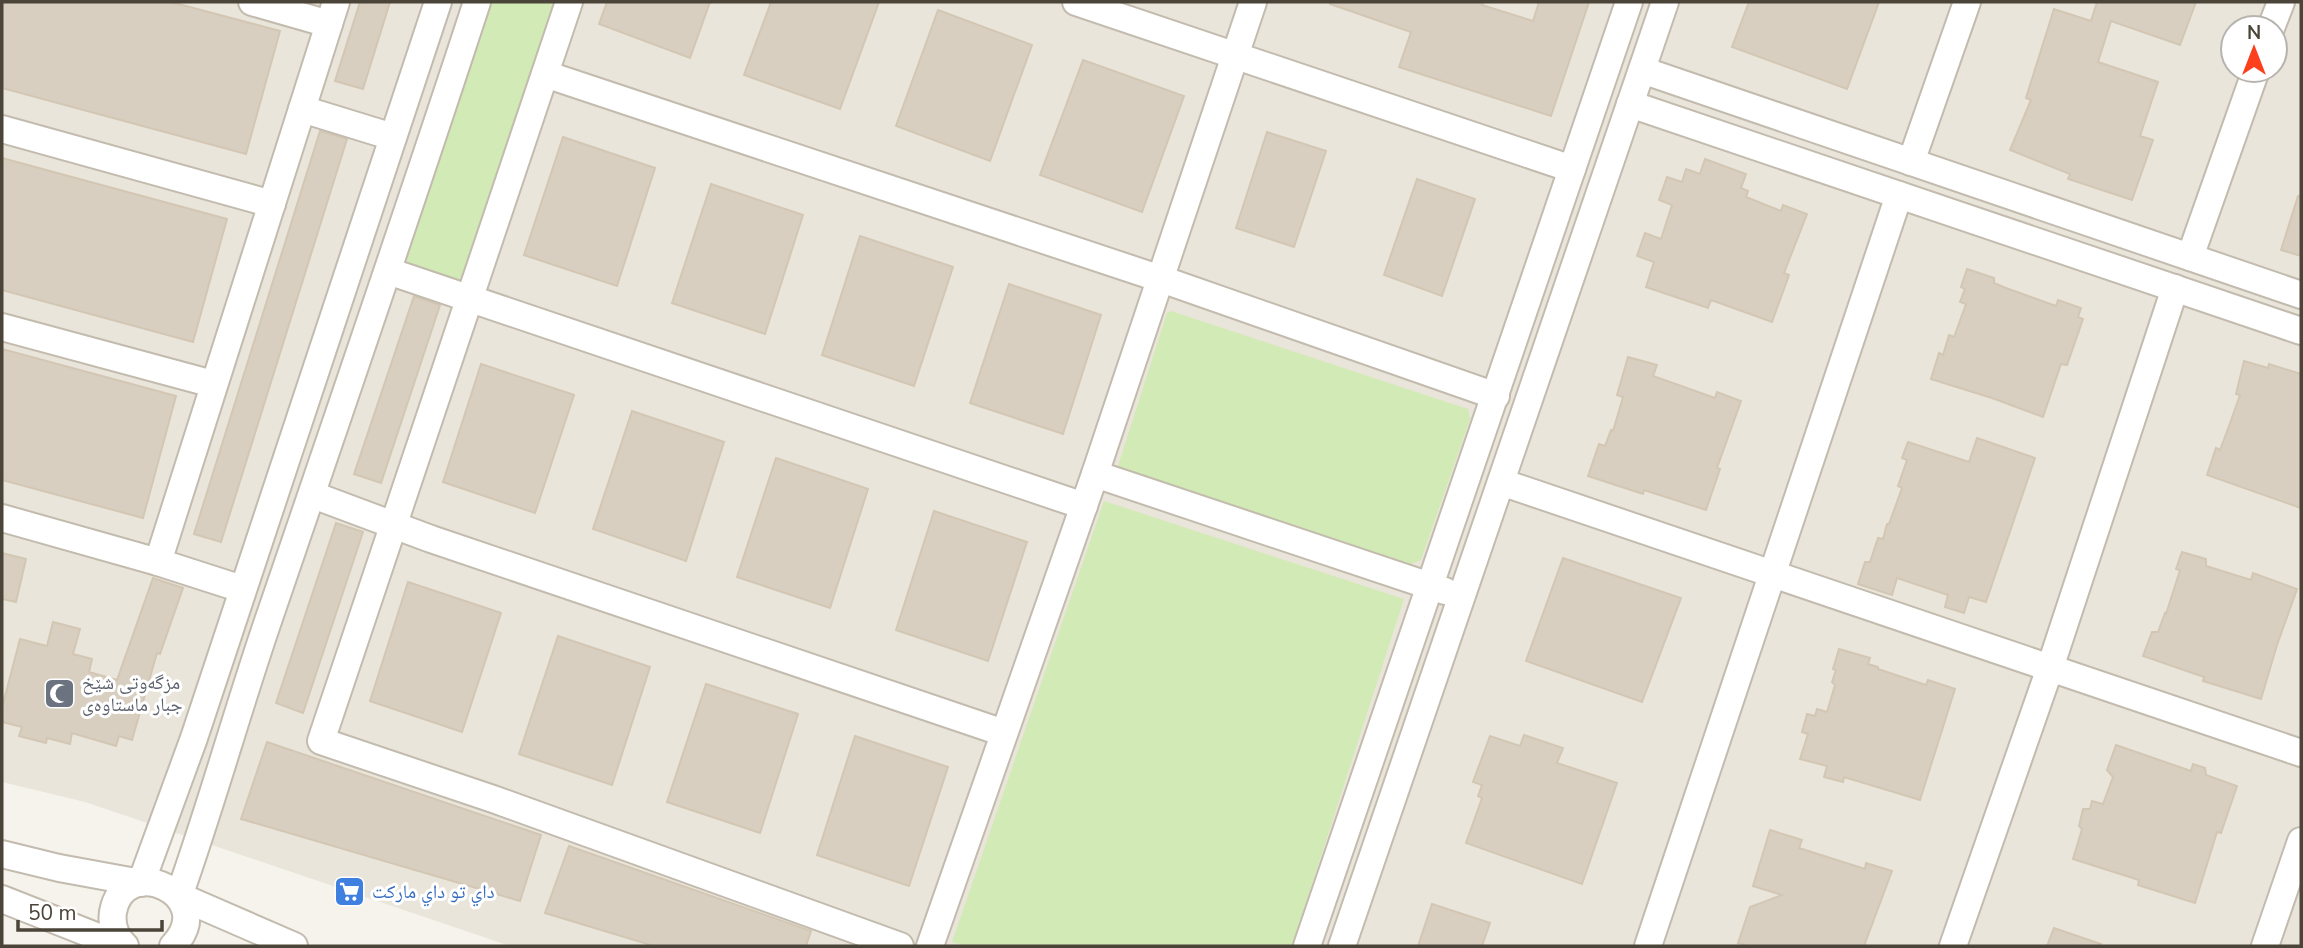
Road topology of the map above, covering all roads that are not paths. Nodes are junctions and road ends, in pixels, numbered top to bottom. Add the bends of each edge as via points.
1 (252, 2) edge
2 (438, 2) edge
3 (477, 2) edge
4 (569, 2) edge
5 (1076, 2) edge
6 (1253, 2) edge
7 (1629, 2) edge
8 (1665, 2) edge
9 (1967, 2) edge
10 (333, 13) edge
11 (1234, 55) junction
12 (1642, 71) junction
13 (545, 74) junction
14 (2251, 84) edge
15 (1630, 104) junction
16 (302, 109) junction
17 (2, 129) edge
18 (393, 137) junction
19 (1911, 162) junction
20 (1572, 169) junction
21 (1899, 195) junction
22 (272, 204) junction
23 (2051, 210) junction
24 (2040, 243) junction
25 (2190, 257) junction
26 (388, 271) junction
27 (1161, 279) junction
28 (2175, 288) junction
29 (2301, 295) edge
30 (468, 300) junction
31 (2, 327) edge
32 (2301, 331) edge
33 (313, 378) junction
34 (213, 384) junction
35 (347, 389) junction
36 (1496, 396) junction
37 (1095, 474) junction
38 (1501, 482) junction
39 (313, 495) junction
40 (1084, 506) junction
41 (2, 518) edge
42 (394, 525) junction
43 (158, 562) junction
44 (1772, 574) junction
45 (1430, 586) junction
46 (242, 589) junction
47 (1462, 596) junction
48 (2050, 668) junction
49 (1004, 733) junction
50 (194, 738) junction
51 (227, 748) junction
52 (2301, 753) edge
53 (2301, 841) edge
54 (2, 854) edge
55 (141, 883) junction
56 (179, 896) junction
57 (2, 899) edge
58 (123, 946) edge
59 (173, 946) edge
60 (294, 946) edge
61 (900, 946) edge
62 (930, 946) edge
63 (1307, 946) edge
64 (1342, 946) edge
65 (1648, 946) edge
66 (1953, 946) edge
67 (2265, 946) edge

1 - 10 street
2 - 18 street
3 - 26 street
4 - 13 street
5 - 11 street
6 - 11 street
7 - 20 street
8 - 12 street
9 - 19 street
10 - 16 street
11 - 20 street
11 - 27 street
12 - 15 street
12 - 19 street
13 - 27 street
13 - 30 street
14 - 25 street
15 - 21 street
15 - 38 street
16 - 18 street
16 - 22 street
17 - 22 street
18 - 33 street
19 - 23 street
20 - 36 street
21 - 24 street
21 - 44 street
22 - 34 street
23 - 24 street
23 - 25 street
24 - 28 street
25 - 29 street
26 - 30 street
26 - 35 street
27 - 36 street
27 - 37 street
28 - 32 street
28 - 48 street
30 - 40 street
30 - 42 street
31 - 34 street
33 - 35 street
33 - 46 street
34 - 43 street
35 - 39 street
36 - 45 street
37 - 40 street
37 - 45 street
38 - 44 street
38 - 47 street
39 - 42 street
39 - 51 street
40 - 49 street
41 - 43 street
42 - 49 street
42 - 61 street via 321,741
43 - 46 street
44 - 48 street
44 - 65 street
45 - 47 street
45 - 63 street
46 - 50 street
47 - 64 street
48 - 52 street
48 - 66 street
49 - 62 street
50 - 51 street
50 - 55 street
51 - 56 street
53 - 67 street
54 - 55 street
55 - 56 street via 162,884
55 - 58 street via 129,887 114,906 114,930
56 - 59 street via 185,927
56 - 60 street
57 - 58 street

